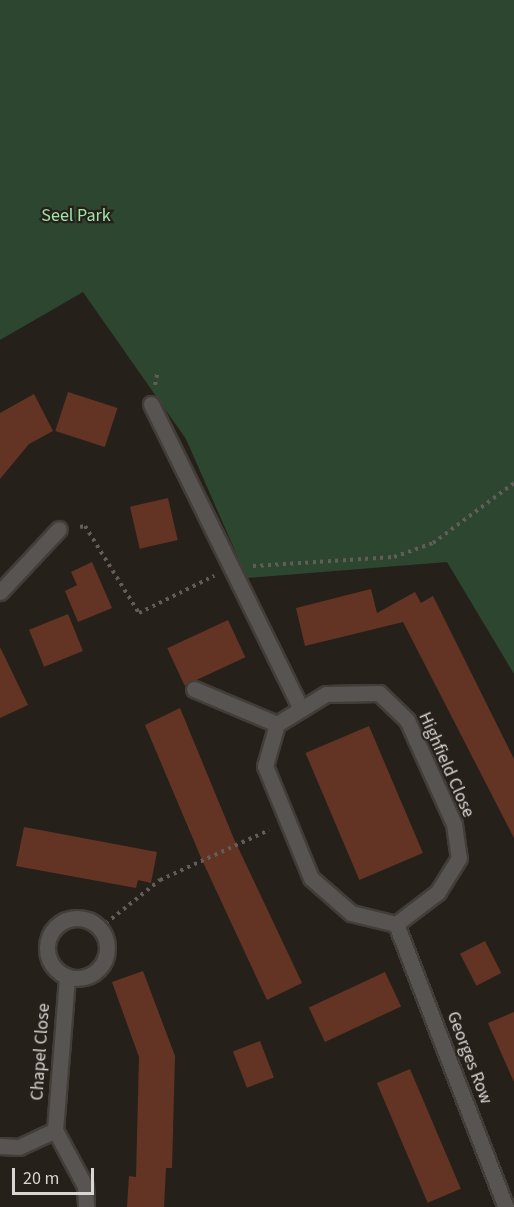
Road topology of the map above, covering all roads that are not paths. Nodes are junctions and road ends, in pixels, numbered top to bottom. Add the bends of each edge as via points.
1 (151, 404) dead end
2 (58, 528) dead end
3 (0, 592) edge
4 (194, 689) dead end
5 (301, 709) junction
6 (277, 723) junction
7 (396, 924) junction
8 (67, 977) junction
9 (55, 1130) junction
10 (0, 1146) edge
11 (86, 1207) edge
12 (506, 1207) edge

1 - 5 street
2 - 3 street
4 - 6 street
5 - 6 street, Highfield Close
5 - 7 street, Highfield Close via 326,694 379,693 407,720 454,824 459,858 438,892
6 - 7 street via 265,766 311,878 351,913
7 - 12 street, Georges Row
8 - 8 street via 51,964 46,945 49,935 61,923 76,917 100,928 107,950 101,967 83,978
8 - 9 street, Chapel Close
9 - 10 street via 19,1147
9 - 11 street via 85,1186

